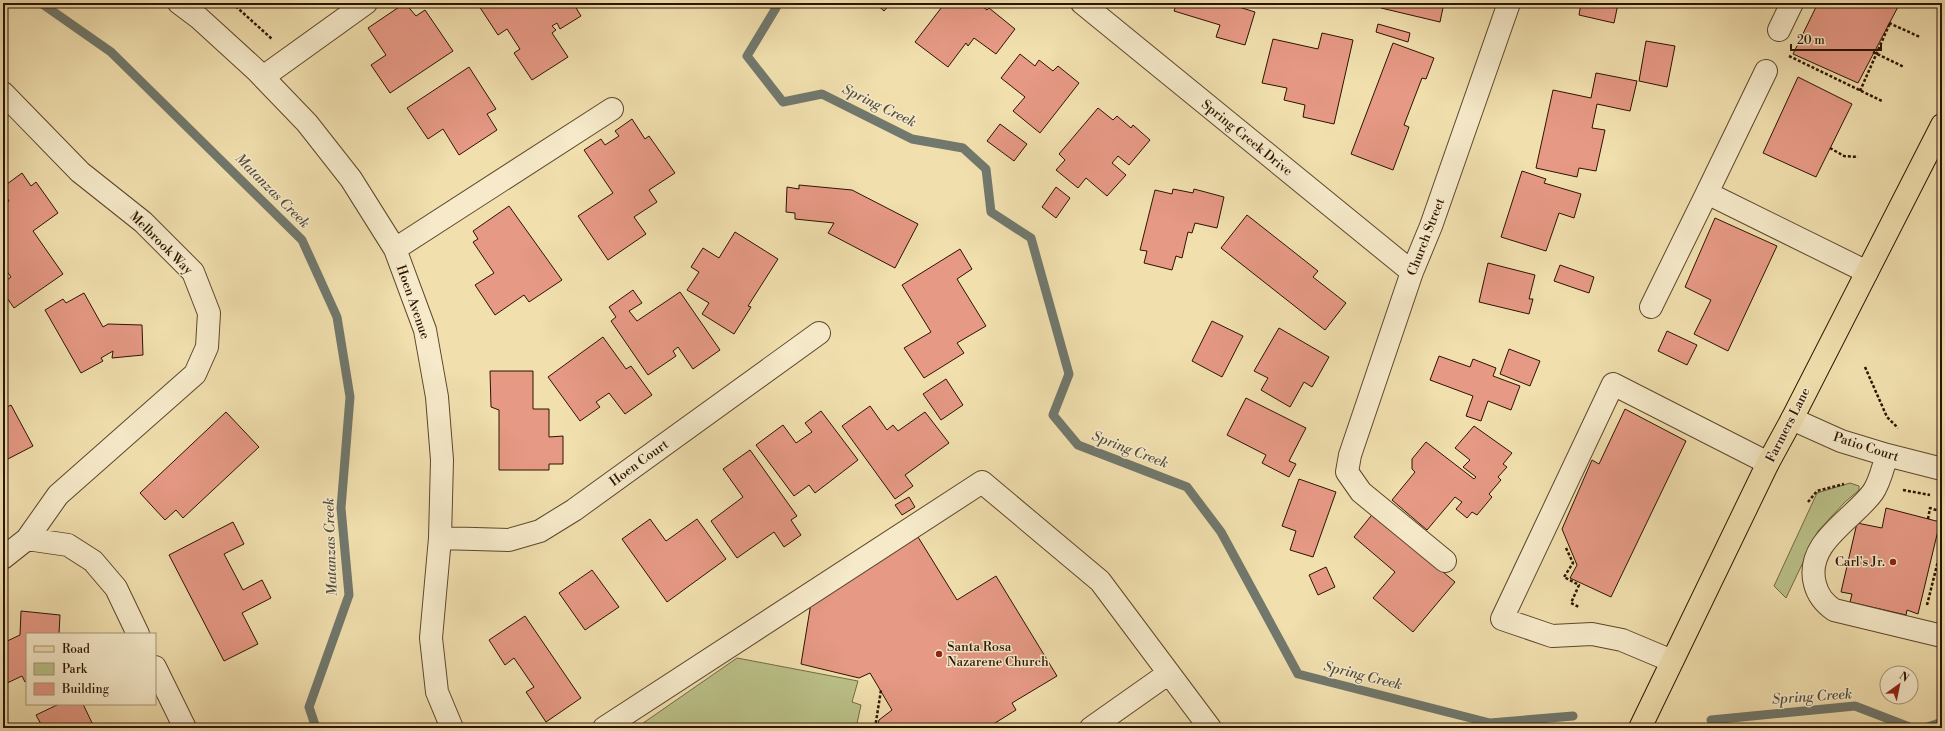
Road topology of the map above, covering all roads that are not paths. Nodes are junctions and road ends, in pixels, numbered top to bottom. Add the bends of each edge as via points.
1 (179, 3) edge
2 (366, 3) edge
3 (1082, 3) edge
4 (1509, 3) edge
5 (1792, 3) edge
6 (1103, 11) edge
7 (1779, 30) dead end
8 (1766, 70) dead end
9 (263, 77) junction
10 (3, 93) edge
11 (612, 109) dead end
12 (1942, 125) edge
13 (1707, 193) junction
14 (396, 249) junction
15 (1412, 272) junction
16 (1867, 272) junction
17 (1651, 307) dead end
18 (819, 334) dead end
19 (1792, 419) junction
20 (1887, 455) junction
21 (1768, 463) junction
22 (1942, 469) edge
23 (440, 538) junction
24 (27, 539) junction
25 (3, 558) edge
26 (1445, 561) dead end
27 (138, 633) edge
28 (1942, 636) edge
29 (1672, 661) junction
30 (156, 669) edge
31 (1169, 673) junction
32 (185, 728) edge
33 (452, 728) edge
34 (604, 728) edge
35 (1091, 728) edge
36 (1210, 728) edge
37 (1640, 728) edge

1 - 9 street, Hoen Avenue
2 - 9 street
3 - 6 street, Spring Creek Drive
4 - 15 street, Church Street via 1431,226
5 - 7 street
6 - 15 street, Spring Creek Drive
8 - 13 street
9 - 14 street, Hoen Avenue via 307,123 351,179
10 - 24 street, Melbrook Way via 80,172 143,222 193,272 209,313 207,346 195,374 58,495
11 - 14 street
12 - 16 main road, Farmers Lane
13 - 16 street
13 - 17 street
14 - 23 street, Hoen Avenue via 425,330 437,397 442,460
15 - 26 street, Church Street via 1350,455 1348,472 1361,492
16 - 19 main road, Farmers Lane
18 - 23 street, Hoen Court via 574,510 540,531 510,540
19 - 20 street, Patio Court via 1841,441
19 - 21 main road, Farmers Lane
20 - 22 street, Patio Court
20 - 28 street via 1878,484 1872,493 1831,534 1817,556 1813,578 1816,589 1824,602 1834,610
21 - 29 main road, Farmers Lane
21 - 29 street via 1613,384 1502,618 1552,636 1592,634 1622,640
23 - 33 street, Hoen Avenue via 431,638 436,692
24 - 25 street, Melbrook Way
24 - 27 street via 68,545 93,561 116,588
29 - 37 main road, Farmers Lane
30 - 32 street
31 - 34 street via 1100,581 982,482
31 - 35 street
31 - 36 street

